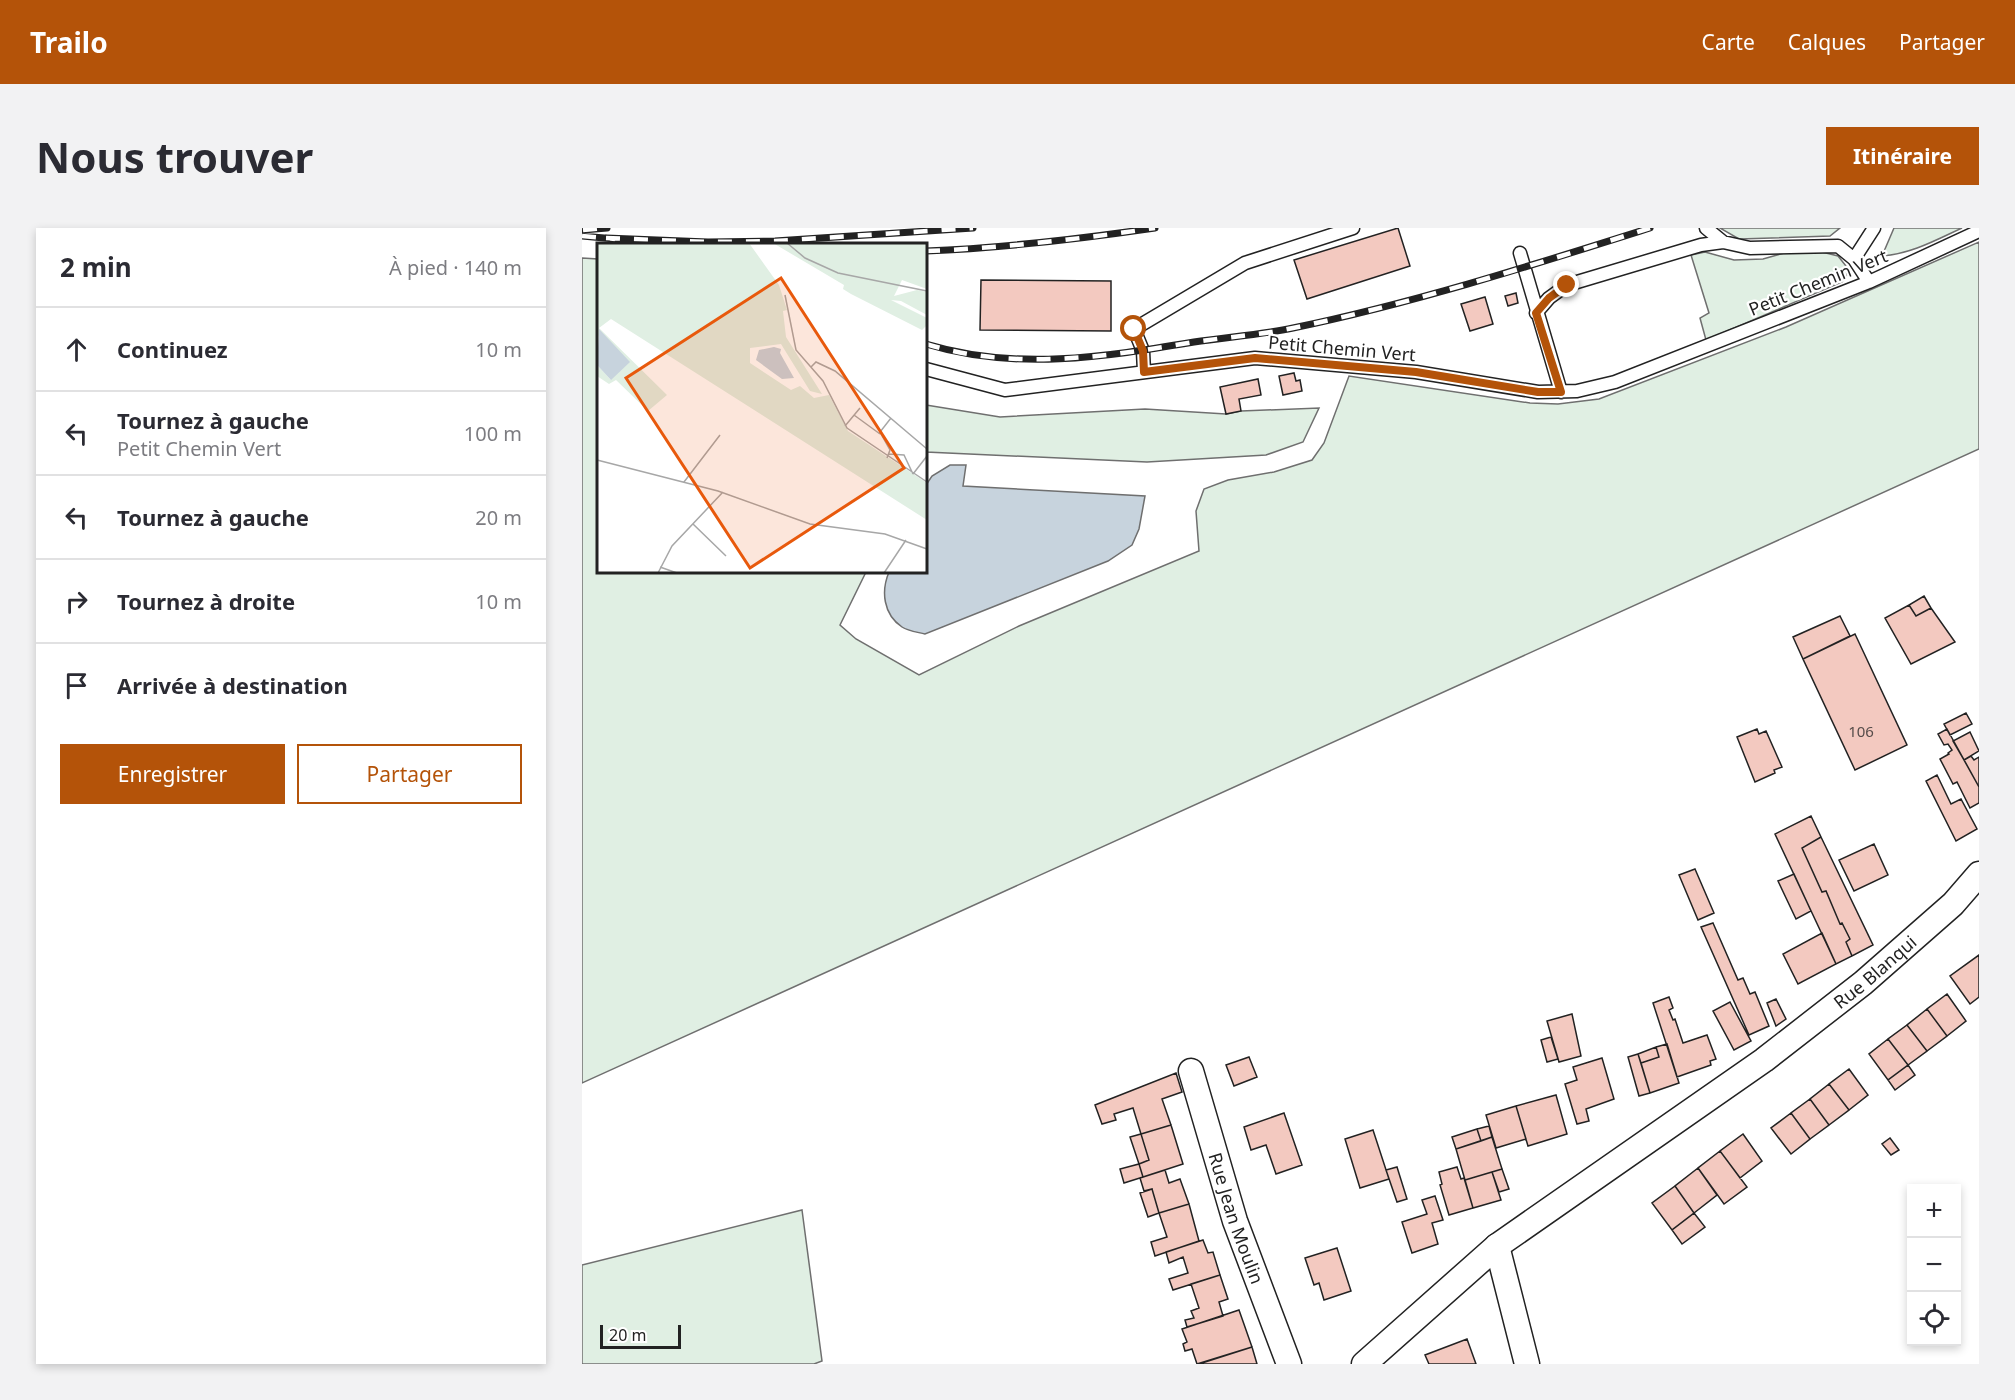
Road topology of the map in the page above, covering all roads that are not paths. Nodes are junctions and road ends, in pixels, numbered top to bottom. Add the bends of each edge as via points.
1 (1353, 228) edge
2 (1706, 228) edge
3 (1874, 228) edge
4 (1979, 231) edge
5 (1723, 242) junction
6 (1520, 253) dead end
7 (1854, 259) junction
8 (1869, 282) junction
9 (1536, 313) junction
10 (927, 369) edge
11 (1144, 372) junction
12 (1561, 392) junction
13 (1979, 874) edge
14 (1191, 1071) dead end
15 (1497, 1246) junction
16 (1289, 1364) edge
17 (1364, 1364) edge
18 (1527, 1364) edge

1 - 11 lane via 1245,263 1134,329 1143,351
2 - 5 lane
3 - 7 lane
4 - 8 lane, Petit Chemin Vert
5 - 7 lane via 1750,248 1838,246
5 - 9 lane via 1567,285
6 - 9 lane
7 - 8 lane
8 - 12 lane, Petit Chemin Vert via 1615,382
9 - 12 lane
10 - 11 lane, Petit Chemin Vert via 1005,390
11 - 12 lane, Petit Chemin Vert via 1255,358 1416,372 1538,392
13 - 15 street, Rue Blanqui via 1953,904 1863,983 1764,1060
14 - 16 street, Rue Jean Moulin via 1235,1221
15 - 17 street, Rue Blanqui
15 - 18 street

